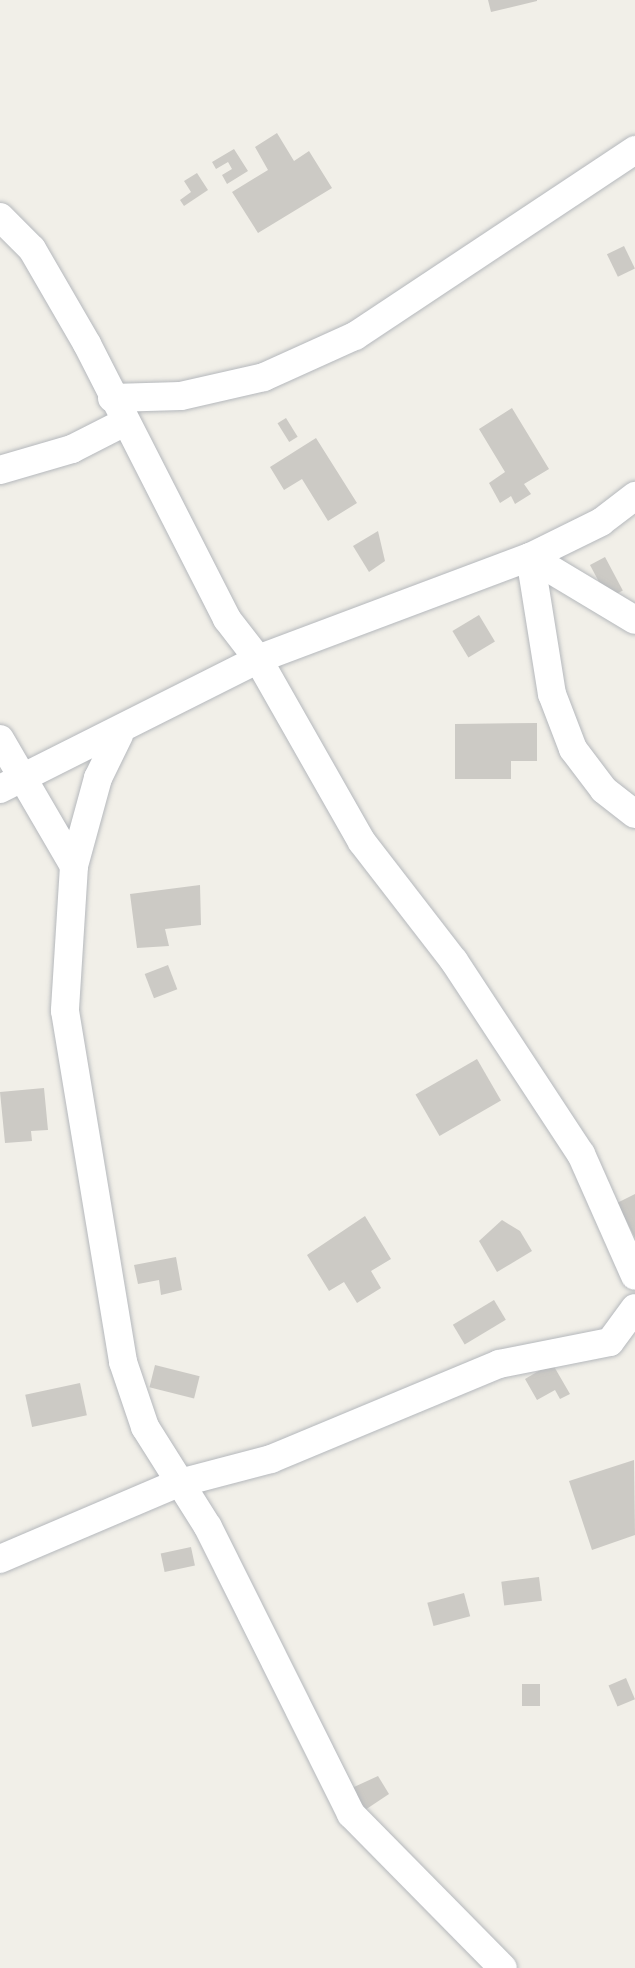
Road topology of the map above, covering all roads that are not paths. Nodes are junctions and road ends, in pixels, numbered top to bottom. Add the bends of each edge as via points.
1 (635, 150) edge
2 (0, 217) edge
3 (112, 398) junction
4 (123, 424) junction
5 (0, 470) edge
6 (635, 496) edge
7 (530, 557) junction
8 (635, 620) edge
9 (258, 659) junction
10 (119, 735) junction
11 (0, 740) edge
12 (26, 776) junction
13 (0, 789) edge
14 (635, 814) edge
15 (74, 866) junction
16 (635, 1276) edge
17 (635, 1308) edge
18 (176, 1484) junction
19 (0, 1559) edge
20 (503, 1968) edge

1 - 3 street via 355,335 264,377 181,396
2 - 3 street via 32,249
3 - 4 street
4 - 5 street via 72,449
4 - 9 street via 236,635
6 - 7 street via 601,522
7 - 8 street
7 - 9 street
7 - 14 street via 552,694 573,749 604,790
9 - 10 street
9 - 16 street via 362,842 454,961 581,1154
10 - 12 street
10 - 15 street via 98,778
11 - 12 street
12 - 13 street
12 - 15 street
15 - 18 street via 65,1012 71,1052 123,1362 145,1427
17 - 18 street via 610,1342 499,1364 271,1459
18 - 19 street
18 - 20 street via 208,1527 351,1814

